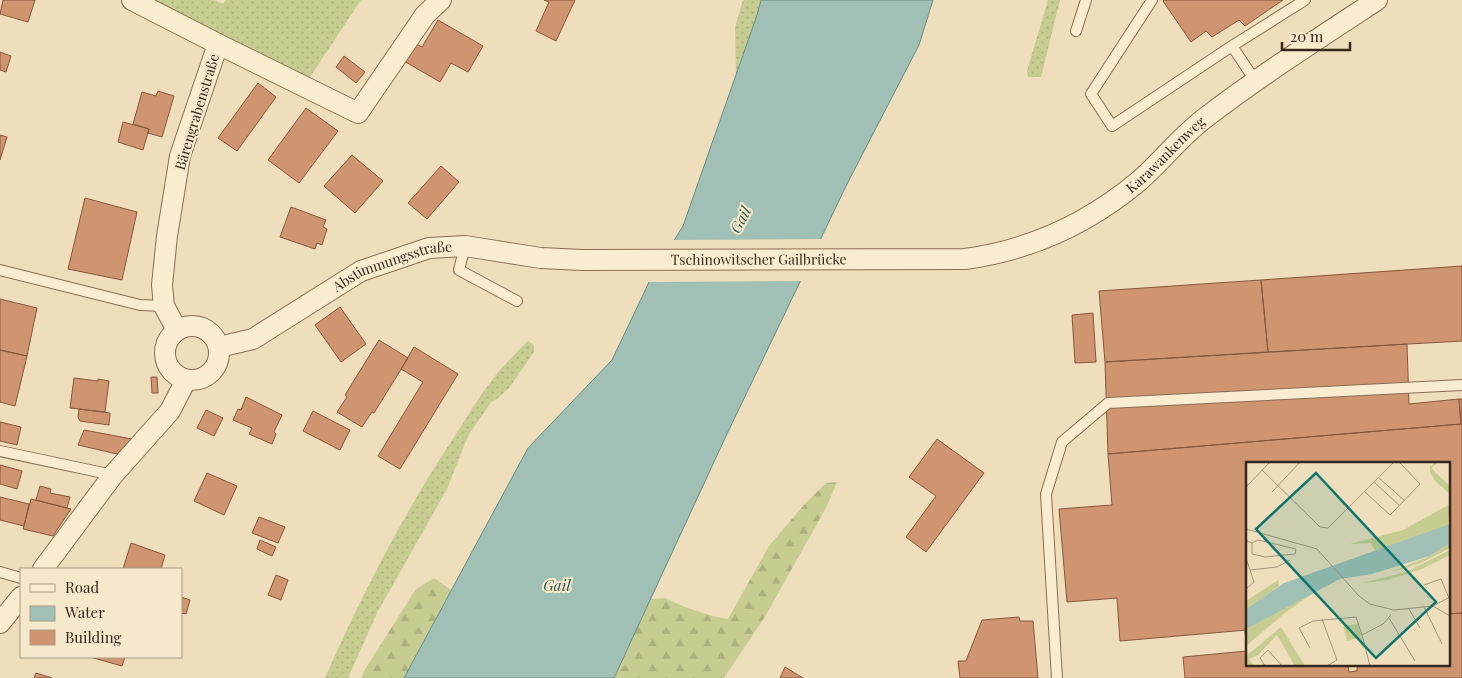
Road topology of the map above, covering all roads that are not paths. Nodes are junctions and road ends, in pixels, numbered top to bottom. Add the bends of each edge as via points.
1 (132, 0) edge
2 (441, 0) edge
3 (1086, 0) edge
4 (1152, 0) edge
5 (1305, 0) edge
6 (1377, 0) edge
7 (1076, 31) dead end
8 (218, 44) junction
9 (1232, 46) junction
10 (1256, 82) junction
11 (465, 246) junction
12 (934, 259) joint
13 (582, 260) joint
14 (0, 270) edge
15 (517, 301) dead end
16 (164, 306) junction
17 (177, 330) junction
18 (219, 348) junction
19 (186, 380) junction
20 (1462, 386) edge
21 (0, 451) edge
22 (113, 476) junction
23 (44, 568) edge
24 (0, 572) edge
25 (20, 578) edge
26 (20, 598) edge
27 (0, 623) edge
28 (1057, 678) edge

1 - 8 street, Bärengrabenstraße
2 - 8 street via 424,15 358,113
3 - 7 lane
4 - 9 lane via 1090,94 1112,126
5 - 9 lane
6 - 10 street, Karawankenweg
8 - 16 street, Bärengrabenstraße via 180,156 167,236 162,285
9 - 10 lane
10 - 12 street, Karawankenweg via 1204,119 1141,180 1100,211 1057,234 993,256
11 - 13 street, Abstimmungsstraße via 541,258
11 - 15 lane via 459,270
11 - 18 street, Abstimmungsstraße via 429,248 361,271 254,339
12 - 13 street, Tschinowitscher Gailbrücke
14 - 16 lane via 140,305
16 - 17 street, Bärengrabenstraße
17 - 18 street via 197,326 207,330
17 - 19 street via 170,336 166,363 177,376
18 - 19 street via 218,363 208,376
19 - 22 street via 170,411
20 - 28 lane via 1108,403 1062,442 1046,494
21 - 22 lane
22 - 23 street
24 - 25 lane
26 - 27 street

